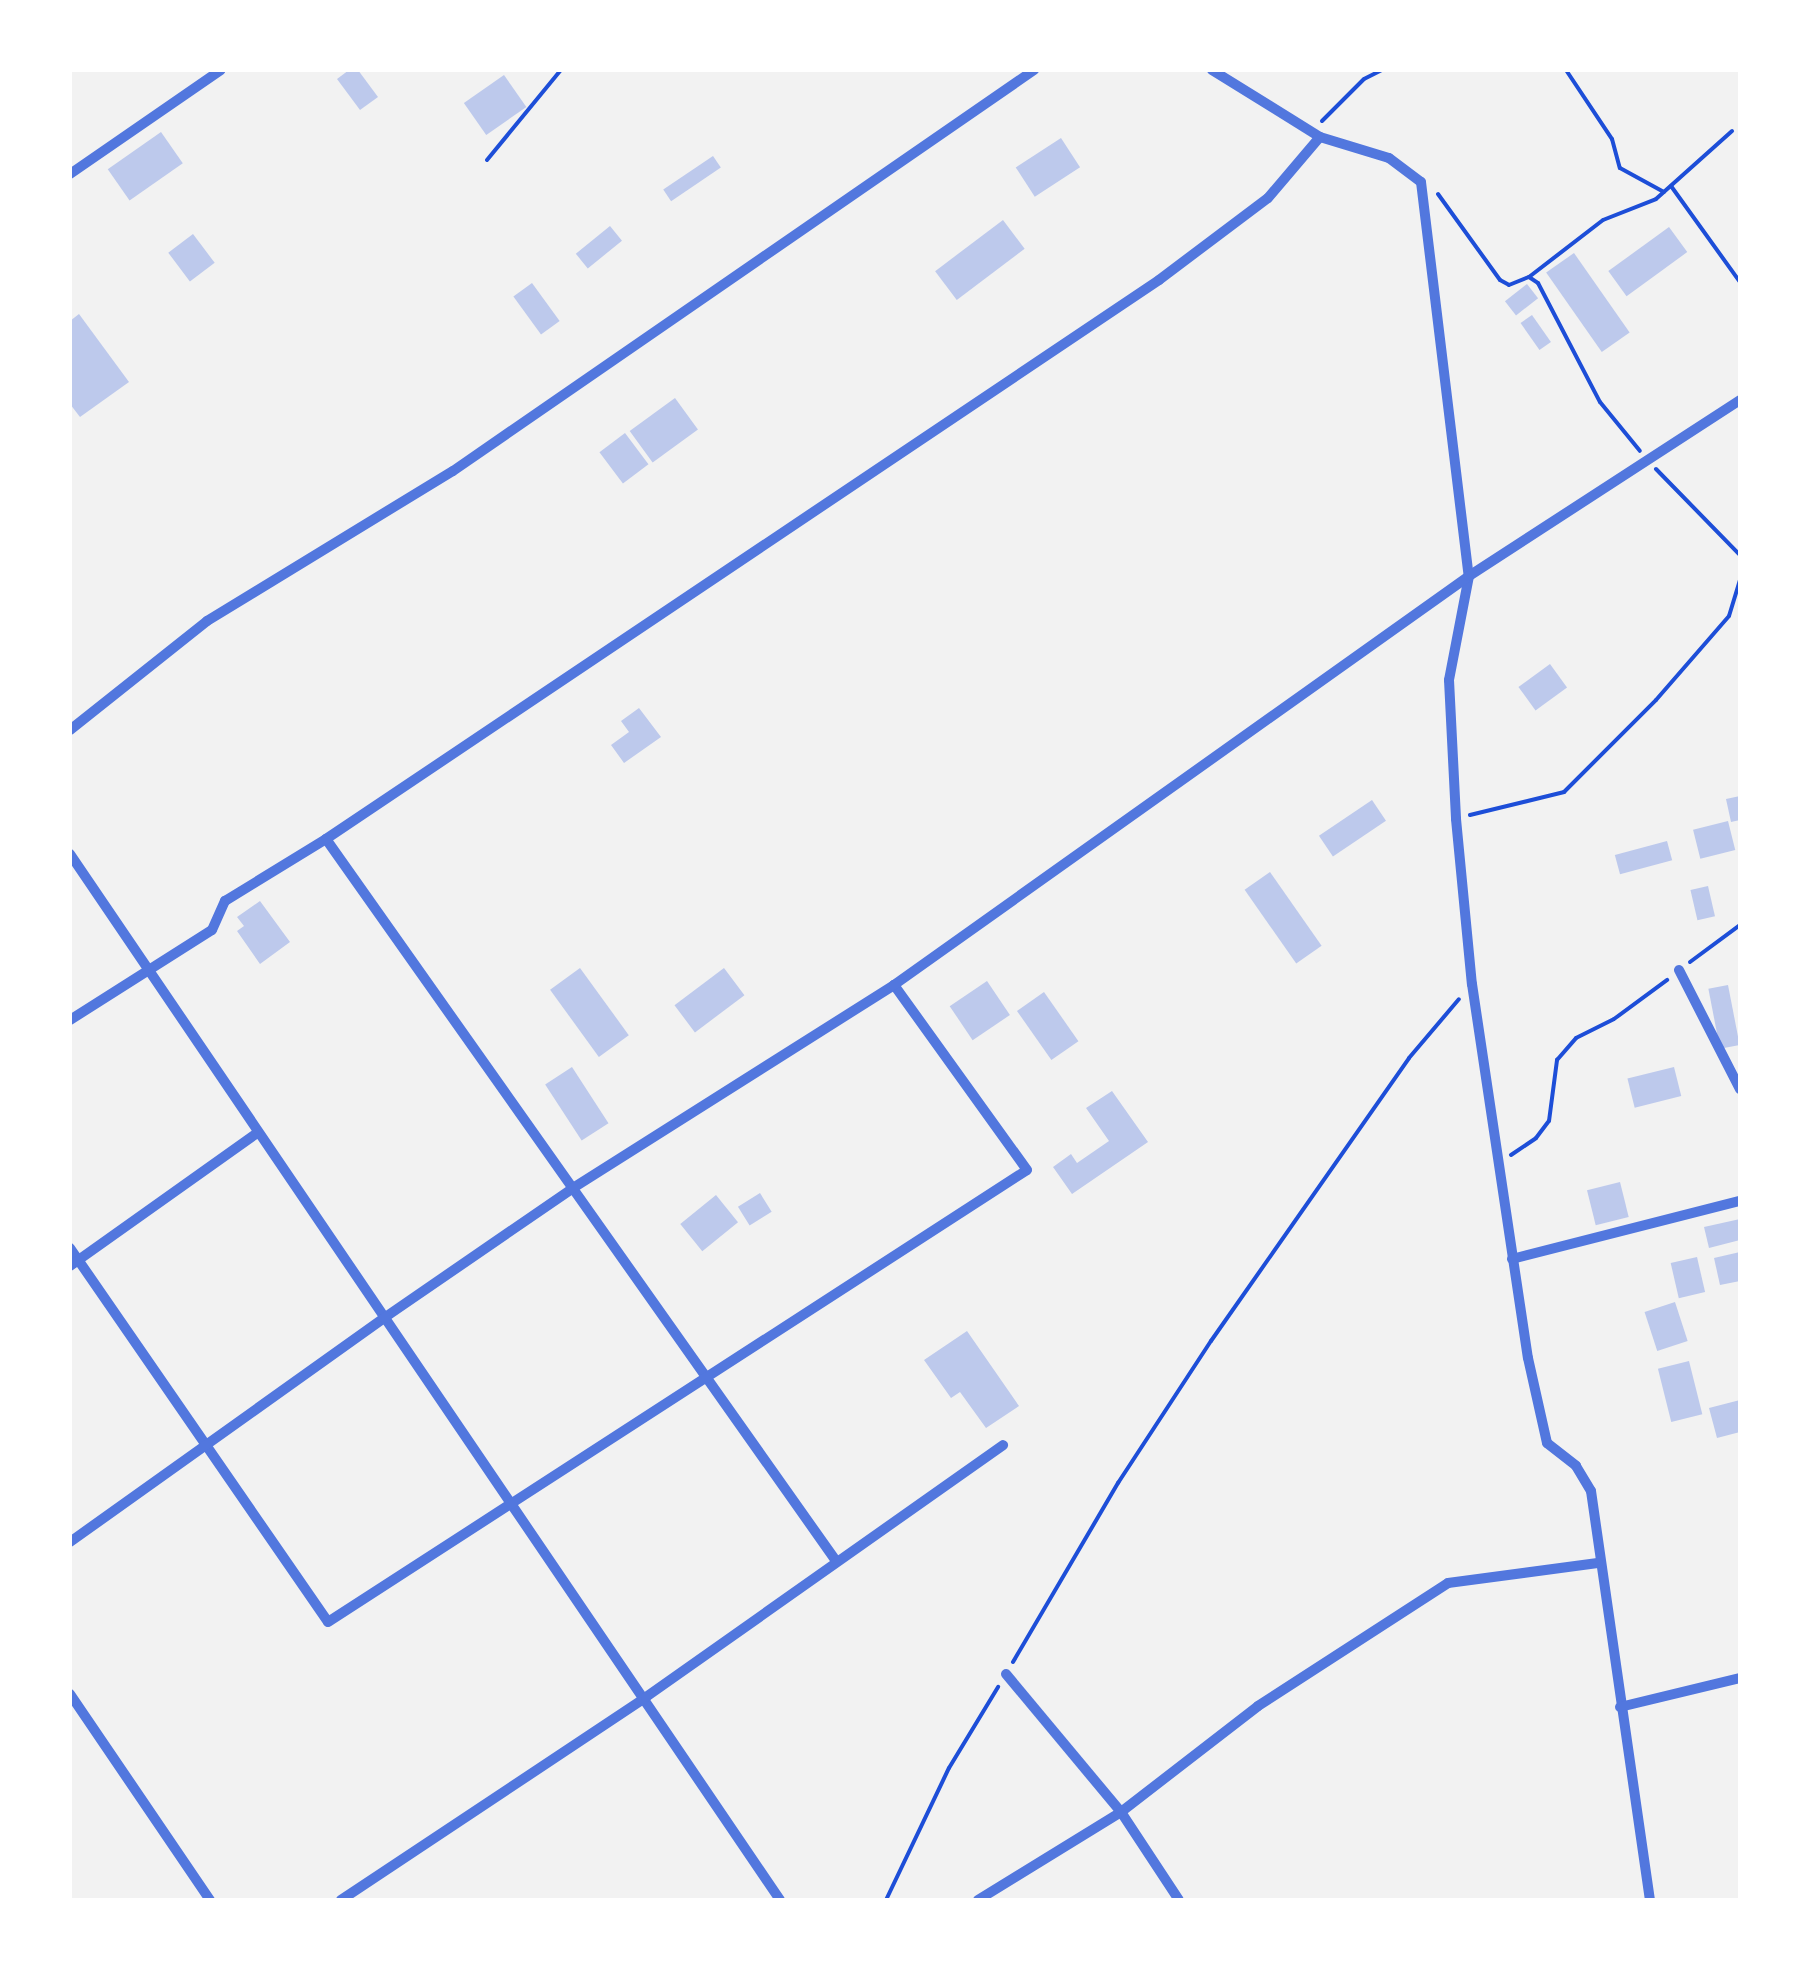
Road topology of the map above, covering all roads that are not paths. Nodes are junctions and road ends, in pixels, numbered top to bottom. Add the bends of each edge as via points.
1 (221, 70) edge
2 (1034, 70) edge
3 (1212, 70) edge
4 (1316, 134) junction
5 (70, 174) edge
6 (1740, 400) edge
7 (1470, 576) junction
8 (70, 730) edge
9 (326, 839) junction
10 (70, 854) edge
11 (146, 968) junction
12 (1679, 970) road end
13 (894, 985) junction
14 (70, 1020) edge
15 (1740, 1089) edge
16 (257, 1134) junction
17 (573, 1188) junction
18 (1740, 1201) edge
19 (70, 1248) edge
20 (1512, 1259) junction
21 (74, 1263) edge
22 (384, 1318) junction
23 (706, 1377) junction
24 (206, 1443) junction
25 (1003, 1445) dead end
26 (513, 1505) junction
27 (70, 1542) edge
28 (836, 1561) junction
29 (1598, 1562) junction
30 (1006, 1674) road end
31 (1740, 1678) edge
32 (70, 1694) edge
33 (646, 1697) junction
34 (1620, 1707) junction
35 (1121, 1812) junction
36 (210, 1900) edge
37 (341, 1900) edge
38 (780, 1900) edge
39 (978, 1900) edge
40 (1179, 1900) edge
41 (1650, 1900) edge

1 - 5 street
2 - 8 street via 453,471 207,621
3 - 4 street
4 - 7 street via 1388,158 1421,182
4 - 9 street via 1268,198 1159,280
6 - 7 street
7 - 13 street
7 - 20 street via 1449,680 1456,819
9 - 11 street via 225,900 212,930
9 - 17 street
10 - 11 street
11 - 14 street
11 - 16 street
12 - 15 street
13 - 17 street
13 - 23 street via 1027,1170
16 - 21 street
16 - 22 street
17 - 22 street
17 - 23 street
18 - 20 street
19 - 21 street
20 - 29 street via 1547,1444 1576,1466 1591,1491
21 - 24 street
22 - 24 street
22 - 26 street
23 - 26 street
23 - 28 street
24 - 26 street via 328,1622
24 - 27 street
25 - 28 street
26 - 33 street
28 - 33 street
29 - 34 street
29 - 35 street via 1448,1583 1258,1706
30 - 35 street
31 - 34 street
32 - 36 street
33 - 37 street
33 - 38 street
34 - 41 street
35 - 39 street
35 - 40 street

